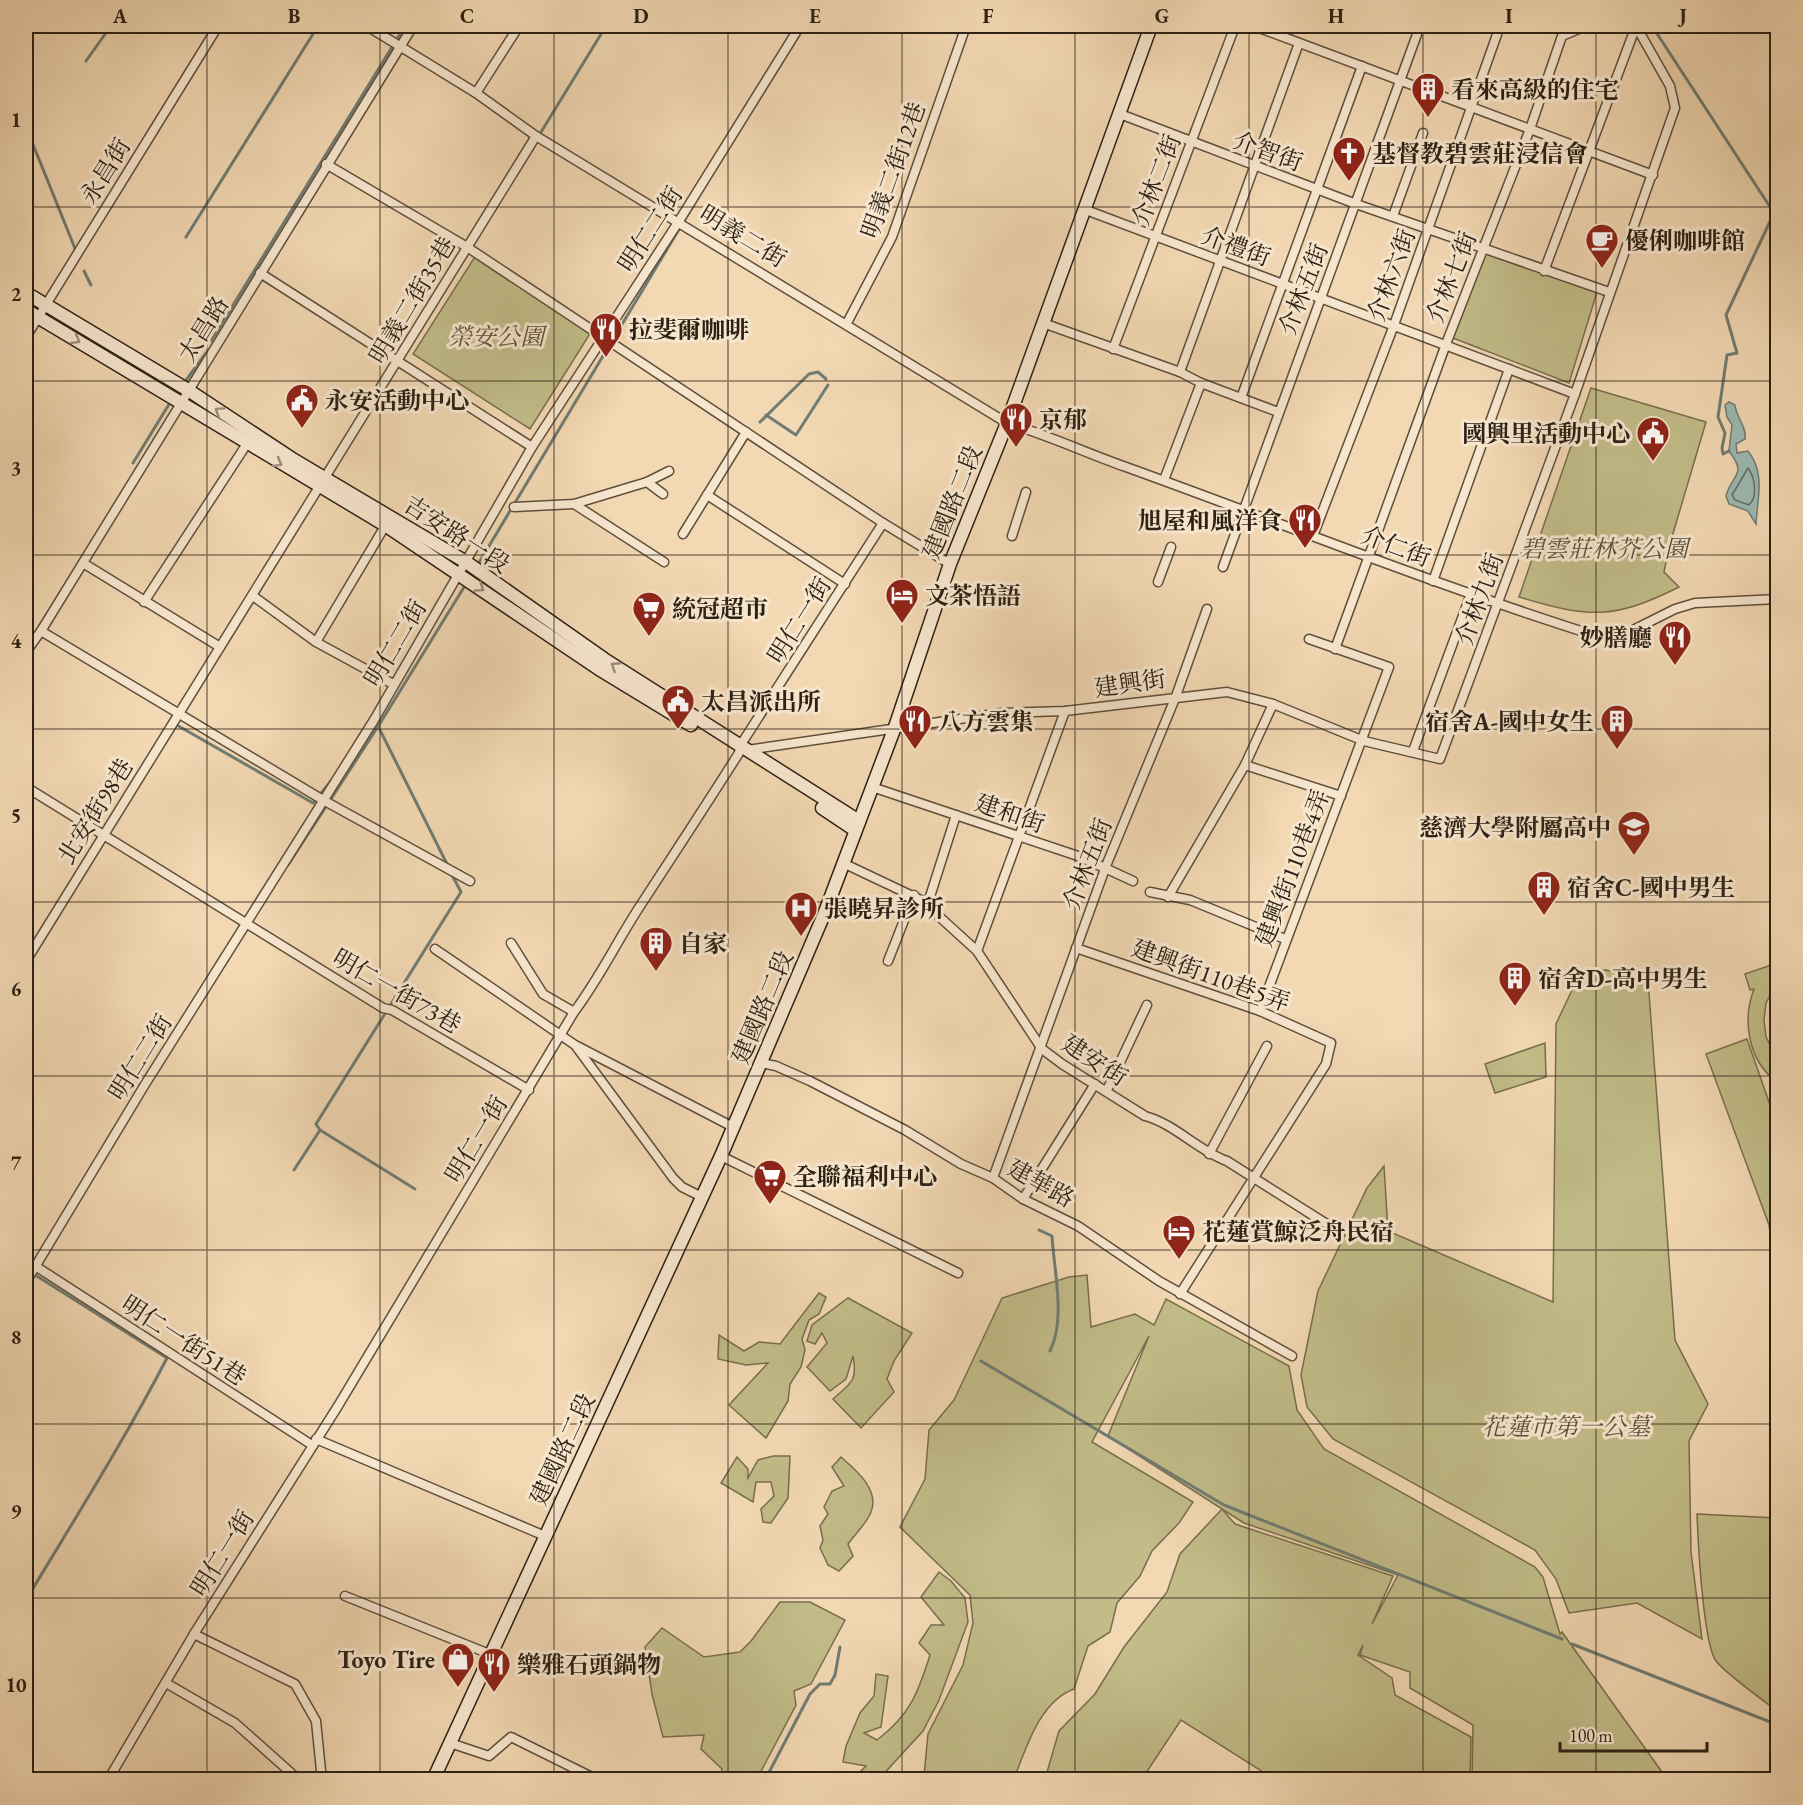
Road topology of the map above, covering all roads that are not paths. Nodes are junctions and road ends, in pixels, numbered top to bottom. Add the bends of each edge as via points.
1 (218, 26) edge
2 (367, 26) edge
3 (413, 26) edge
4 (519, 26) edge
5 (800, 26) edge
6 (966, 26) edge
7 (1235, 26) edge
8 (1254, 26) edge
9 (1420, 26) edge
10 (1500, 26) edge
11 (1586, 26) edge
12 (1636, 26) edge
13 (1147, 27) edge
14 (1299, 43) junction
15 (401, 46) junction
16 (1362, 66) junction
17 (1399, 79) junction
18 (476, 93) junction
19 (1473, 106) junction
20 (1119, 114) junction
21 (1530, 129) junction
22 (1423, 133) dead end
23 (536, 136) junction
24 (1191, 144) junction
25 (1588, 151) junction
26 (326, 164) junction
27 (1255, 167) junction
28 (1653, 175) junction
29 (1317, 189) junction
30 (1356, 204) junction
31 (1086, 210) junction
32 (1393, 216) junction
33 (679, 220) junction
34 (1428, 230) junction
35 (1156, 237) junction
36 (467, 247) junction
37 (1483, 249) junction
38 (1220, 262) junction
39 (1544, 271) junction
40 (260, 273) junction
41 (1283, 284) junction
42 (1609, 292) junction
43 (26, 293) edge
44 (1321, 299) junction
45 (44, 305) junction
46 (26, 310) edge
47 (37, 318) junction
48 (847, 323) junction
49 (1043, 323) junction
50 (1394, 325) junction
51 (26, 337) edge
52 (603, 338) junction
53 (1446, 344) junction
54 (1113, 349) junction
55 (399, 361) junction
56 (1509, 369) junction
57 (1180, 372) junction
58 (1201, 383) junction
59 (188, 390) junction
60 (1575, 394) junction
61 (1241, 398) junction
62 (181, 402) junction
63 (1278, 412) junction
64 (1007, 423) junction
65 (746, 432) junction
66 (255, 434) junction
67 (246, 444) junction
68 (532, 447) junction
69 (669, 471) dead end
70 (1164, 480) junction
71 (647, 482) junction
72 (322, 483) junction
73 (1026, 492) dead end
74 (663, 494) dead end
75 (707, 495) junction
76 (574, 504) junction
77 (514, 507) dead end
78 (1243, 510) junction
79 (388, 521) junction
80 (883, 523) junction
81 (683, 534) dead end
82 (1012, 536) dead end
83 (1313, 536) junction
84 (1171, 547) dead end
85 (1368, 556) junction
86 (466, 562) junction
87 (664, 562) dead end
88 (82, 563) junction
89 (950, 564) junction
90 (1223, 567) dead end
91 (459, 575) junction
92 (1433, 581) junction
93 (1158, 582) dead end
94 (845, 584) junction
95 (1471, 594) junction
96 (253, 596) junction
97 (1778, 599) edge
98 (144, 602) junction
99 (1499, 602) junction
100 (1207, 609) dead end
101 (41, 631) junction
102 (1309, 639) dead end
103 (316, 642) junction
104 (220, 647) junction
105 (1335, 650) junction
106 (26, 652) edge
107 (393, 684) junction
108 (1176, 696) junction
109 (1273, 704) junction
110 (1065, 711) junction
111 (181, 713) junction
112 (895, 727) junction
113 (1364, 741) junction
114 (742, 750) junction
115 (1413, 751) junction
116 (1245, 765) junction
117 (26, 787) edge
118 (872, 787) junction
119 (1341, 796) junction
120 (322, 800) junction
121 (956, 815) junction
122 (857, 826) junction
123 (103, 834) junction
124 (1018, 836) junction
125 (845, 864) junction
126 (1105, 870) junction
127 (470, 881) dead end
128 (1133, 881) dead end
129 (1150, 892) dead end
130 (914, 895) junction
131 (1168, 897) junction
132 (927, 906) junction
133 (247, 923) junction
134 (1285, 939) junction
135 (511, 943) dead end
136 (1076, 948) junction
137 (435, 949) dead end
138 (977, 951) junction
139 (26, 961) edge
140 (888, 962) dead end
141 (1147, 1005) dead end
142 (1260, 1011) junction
143 (573, 1012) junction
144 (561, 1036) junction
145 (575, 1045) junction
146 (1267, 1046) dead end
147 (1042, 1048) junction
148 (761, 1063) junction
149 (1095, 1084) junction
150 (529, 1090) junction
151 (1107, 1090) junction
152 (733, 1127) junction
153 (1209, 1154) junction
154 (721, 1156) junction
155 (993, 1178) junction
156 (1253, 1178) junction
157 (702, 1197) junction
158 (1023, 1199) junction
159 (1333, 1228) dead end
160 (26, 1260) edge
161 (35, 1266) junction
162 (958, 1273) dead end
163 (26, 1282) edge
164 (1180, 1294) junction
165 (1292, 1356) dead end
166 (314, 1442) junction
167 (545, 1536) junction
168 (345, 1596) dead end
169 (194, 1635) junction
170 (492, 1655) junction
171 (166, 1683) junction
172 (450, 1743) junction
173 (108, 1779) edge
174 (299, 1779) edge
175 (318, 1779) edge
176 (433, 1779) edge
177 (598, 1779) edge

1 - 45 street, 永昌街
2 - 15 street, 明義二街
3 - 15 street, 太昌路
4 - 18 street
5 - 33 street, 明仁二街
6 - 48 street, 明義二街12巷 via 892,237
7 - 24 street, 介林二街
8 - 14 street
9 - 17 street, 介林五街
10 - 19 street, 介林六街
11 - 21 street, 介林七街 via 1562,36
12 - 25 street
12 - 28 street, 介林九街 via 1674,95 1675,108
13 - 20 street, 建國路二段
14 - 16 street
14 - 27 street
15 - 18 street, 明義二街
15 - 26 street, 太昌路
16 - 17 street
16 - 29 street
17 - 19 street
17 - 30 street, 介林五街
18 - 23 street, 明義二街
19 - 21 street
19 - 34 street, 介林六街
20 - 24 street, 介智街
20 - 31 street, 建國路二段
21 - 25 street
21 - 37 street, 介林七街
22 - 32 street
23 - 33 street, 明義二街
23 - 36 street, 明義二街35巷
24 - 27 street, 介智街
24 - 35 street, 介林二街
25 - 28 street
25 - 39 street
26 - 36 street
26 - 40 street, 太昌路
27 - 29 street, 介智街
27 - 38 street
28 - 42 street, 介林九街
29 - 30 street, 介智街
29 - 41 street
30 - 32 street, 介智街
30 - 44 street, 介林五街
31 - 35 street, 介禮街
31 - 49 street, 建國路二段
32 - 34 street, 介智街
33 - 48 street, 明義二街
33 - 52 street, 明仁二街
34 - 37 street, 介智街
34 - 50 street, 介林六街
35 - 38 street, 介禮街
35 - 54 street, 介林二街
36 - 52 street
36 - 55 street, 明義二街35巷
37 - 39 street, 介智街
37 - 53 street, 介林七街
38 - 41 street, 介禮街
38 - 57 street
39 - 42 street, 介智街
40 - 55 street
40 - 59 street, 太昌路
41 - 44 street, 介禮街
41 - 61 street
42 - 60 street, 介林九街
43 - 45 street, 吉安路一段
44 - 50 street, 介禮街
44 - 63 street, 介林五街
45 - 47 street, 永昌街
45 - 59 street, 吉安路一段
46 - 47 street, 吉安路一段
47 - 51 street, 永昌街
47 -> 62 street, 吉安路一段
48 - 64 street, 明義二街
49 - 54 street
49 - 64 street, 建國路二段
50 - 53 street, 介禮街
50 - 83 street, 介林六街
52 - 65 street
52 - 68 street, 明仁二街
53 - 56 street, 介禮街
53 - 85 street, 介林七街
54 - 57 street
55 - 68 street
55 - 72 street, 明義二街35巷
56 - 60 street, 介禮街
56 - 92 street
57 - 58 street
58 - 61 street
58 - 70 street
59 - 62 street, 太昌路
66 -> 59 street, 吉安路一段
60 - 99 street, 介林九街
61 - 63 street
62 - 67 street, 吉安路一段
62 - 88 street, 太昌路
63 - 78 street, 介林五街
64 - 70 street, 介仁街 via 1049,435
64 - 89 street, 建國路二段
65 - 75 street
65 - 80 street
66 - 67 street
66 - 72 street, 吉安路一段
67 -> 72 street, 吉安路一段
67 - 98 street
68 - 86 street, 明仁二街
69 - 71 street
70 - 78 street, 介仁街
71 - 74 street
71 - 76 street
72 - 79 street, 吉安路一段
72 - 96 street, 明義二街35巷
73 - 82 street
75 - 81 street
75 - 94 street
76 - 77 street
76 - 87 street
78 - 83 street, 介仁街
78 - 90 street, 介林五街
79 - 86 street, 吉安路一段
79 - 91 street, 吉安路一段
79 - 103 street
80 - 89 street
80 - 94 street, 明仁一街
83 - 85 street, 介仁街
84 - 93 street
85 - 92 street, 介仁街
85 - 105 street, 介林七街
86 - 91 street, 明仁二街
114 -> 86 street, 吉安路一段
88 - 98 street
88 - 101 street, 太昌路
89 - 112 street, 建國路二段
91 - 107 street, 明仁二街
91 -> 114 street, 吉安路一段 via 599,669
92 - 95 street, 介仁街
94 - 114 street, 明仁一街
95 - 99 street, 介仁街
95 - 115 street
96 - 103 street
96 - 104 street, 北安街98巷
97 - 99 street, 介仁街 via 1695,603 1674,609 1625,634 1600,637
98 - 104 street
99 - 115 street, 介林九街 via 1440,759
100 - 108 street, 介林五街
101 - 106 street, 太昌路
101 - 111 street
102 - 105 street
103 - 107 street
104 - 111 street, 北安街98巷
105 - 113 street, 建興街110巷4弄 via 1389,667
107 - 120 street, 明仁二街
108 - 109 street, 建興街 via 1227,692
108 - 110 street, 建興街
108 - 126 street, 介林五街
109 - 113 street, 建興街
109 - 116 street
110 - 112 street, 建興街 via 1001,713
110 - 124 street
111 - 120 street
111 - 123 street, 北安街98巷
112 - 114 street, 建興街
112 - 118 street, 建國路二段
113 - 115 street, 介林九街
113 - 119 street, 建興街110巷4弄
114 - 122 street, 吉安路一段
114 - 143 street, 明仁一街 via 639,908 597,981
116 - 119 street
116 - 131 street
117 - 123 street, 明仁一街73巷
118 - 121 street, 建和街
118 - 122 street, 建國路二段
119 - 134 street, 建興街110巷4弄
120 - 127 street
120 - 133 street, 明仁二街
121 - 124 street, 建和街
121 - 132 street
122 - 125 street, 建國路二段
123 - 133 street, 明仁一街73巷
123 - 139 street, 北安街98巷
124 - 126 street, 建和街 via 1081,857
124 - 138 street
125 - 130 street, 建安街
125 - 148 street, 建國路二段
126 - 128 street, 建和街
126 - 136 street, 介林五街
129 - 131 street
130 - 132 street, 建安街
130 - 140 street
131 - 134 street via 1190,900
132 - 138 street, 建安街
133 - 150 street, 明仁一街73巷 via 383,1008
133 - 161 street, 明仁二街
134 - 142 street, 建興街110巷4弄
135 - 143 street via 543,994
136 - 142 street, 建興街110巷5弄
136 - 147 street, 介林五街
137 - 144 street
138 - 147 street, 建安街
141 - 151 street
142 - 156 street, 建興街110巷5弄 via 1331,1043 1326,1064
143 - 144 street, 明仁一街
144 - 145 street
144 - 150 street, 明仁一街
145 - 152 street
145 - 157 street via 673,1178
146 - 153 street
147 - 149 street, 建安街
147 - 155 street, 介林五街
148 - 152 street, 建國路二段
148 - 155 street, 建華路 via 810,1081
149 - 151 street, 建安街
149 - 158 street
150 - 166 street, 明仁一街
151 - 153 street, 建安街
152 - 154 street, 建國路二段
153 - 156 street, 建安街
154 - 157 street, 建國路二段
154 - 162 street
155 - 158 street, 建華路
156 - 159 street, 建安街
156 - 164 street
157 - 167 street, 建國路二段
158 - 164 street, 建華路 via 1078,1226
160 - 161 street, 明仁一街51巷
161 - 163 street, 明仁二街
161 - 166 street, 明仁一街51巷
164 - 165 street, 建華路
166 - 167 street, 明仁一街51巷
166 - 169 street, 明仁一街
167 - 170 street, 建國路二段
168 - 170 street
169 - 171 street, 明仁一街
169 - 175 street via 295,1684 316,1721 321,1771
170 - 172 street, 建國路二段
171 - 173 street, 明仁一街
171 - 174 street via 235,1723
172 - 176 street, 建國路二段
172 - 177 street via 489,1756 511,1737

